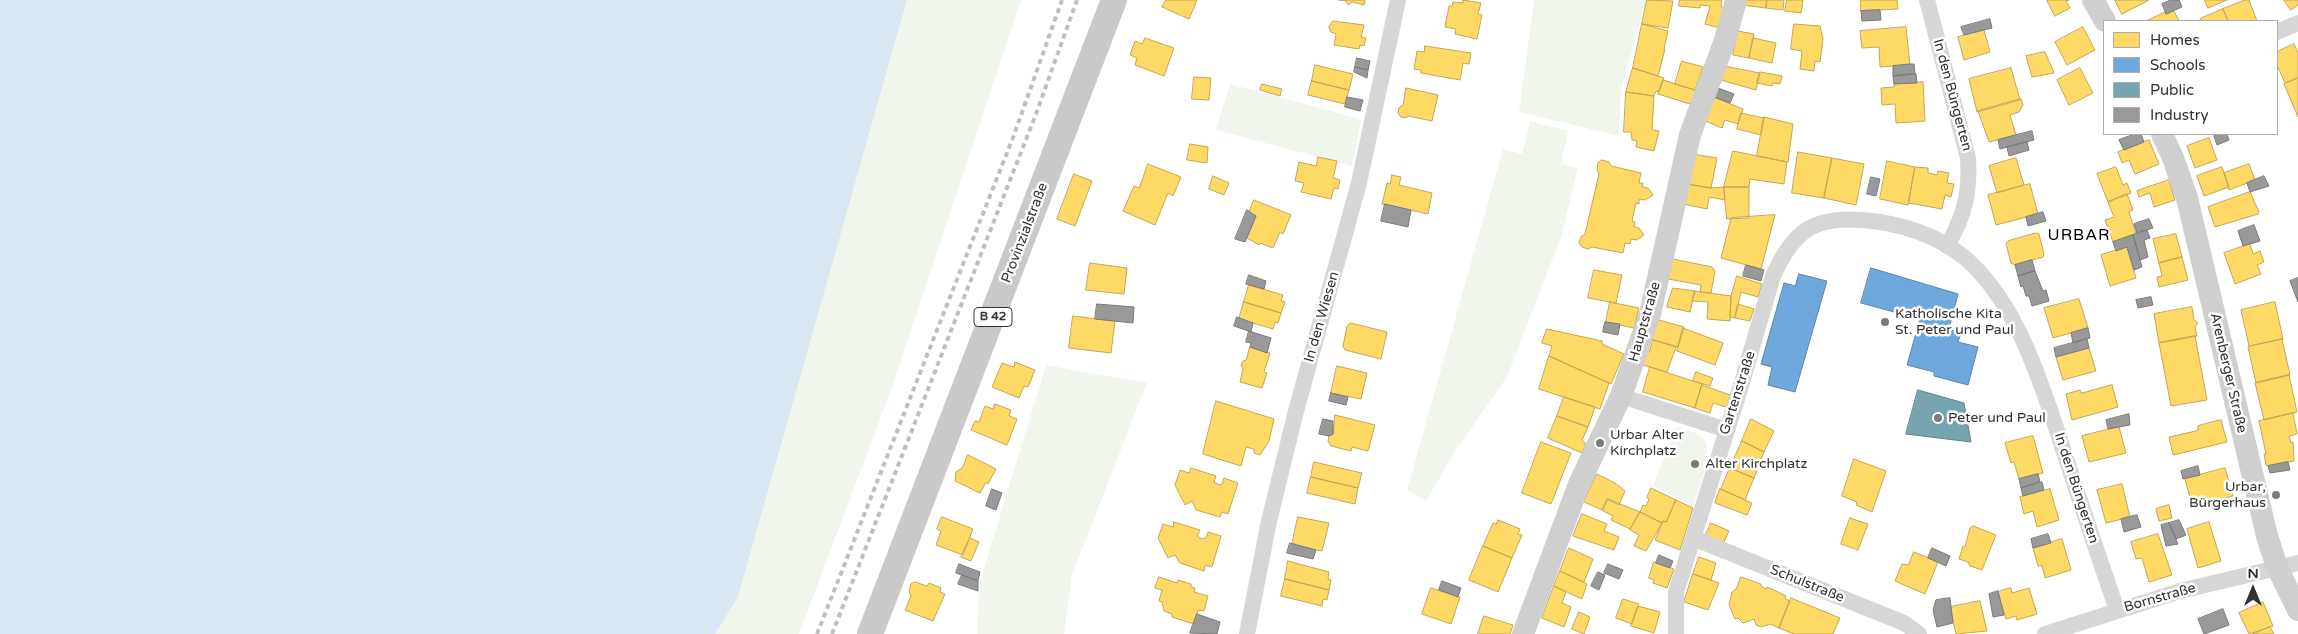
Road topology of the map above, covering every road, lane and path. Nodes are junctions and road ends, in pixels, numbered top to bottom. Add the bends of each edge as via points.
1 (1114, 0) edge
2 (1398, 0) edge
3 (1736, 0) edge
4 (1927, 0) edge
5 (2093, 0) edge
6 (2104, 20) edge
7 (2298, 23) edge
8 (2278, 32) edge
9 (2162, 135) edge
10 (1792, 243) joint
11 (1948, 246) junction
12 (1621, 396) junction
13 (1727, 430) junction
14 (1693, 538) junction
15 (2288, 565) edge
16 (2117, 610) junction
17 (2298, 610) edge
18 (870, 634) edge
19 (1247, 634) edge
20 (1523, 634) edge
21 (1676, 634) edge
22 (1919, 634) edge
23 (2045, 634) edge

1 - 18 main road, Provinzialstraße / B 42
2 - 19 street, In den Wiesen via 1359,183 1269,522
3 - 12 street, Hauptstraße via 1690,135 1650,314
4 - 11 street, In den Büngerten via 1968,158 1966,203 1961,222
5 - 6 street
7 - 8 street
9 - 15 street, Arenberger Straße via 2187,198 2267,536
10 - 11 street, In den Büngerten via 1814,224 1847,219 1904,227
10 - 13 street, Gartenstraße via 1773,276
11 - 16 street, In den Büngerten via 1981,276 2018,330 2053,421
12 - 13 street
12 - 20 street, Hauptstraße via 1579,484
13 - 14 street, Gartenstraße
14 - 21 street, Gartenstraße via 1676,592
14 - 22 street, Schulstraße via 1904,623
15 - 16 street, Bornstraße
15 - 17 street, Arenberger Straße
16 - 23 street, Bornstraße

